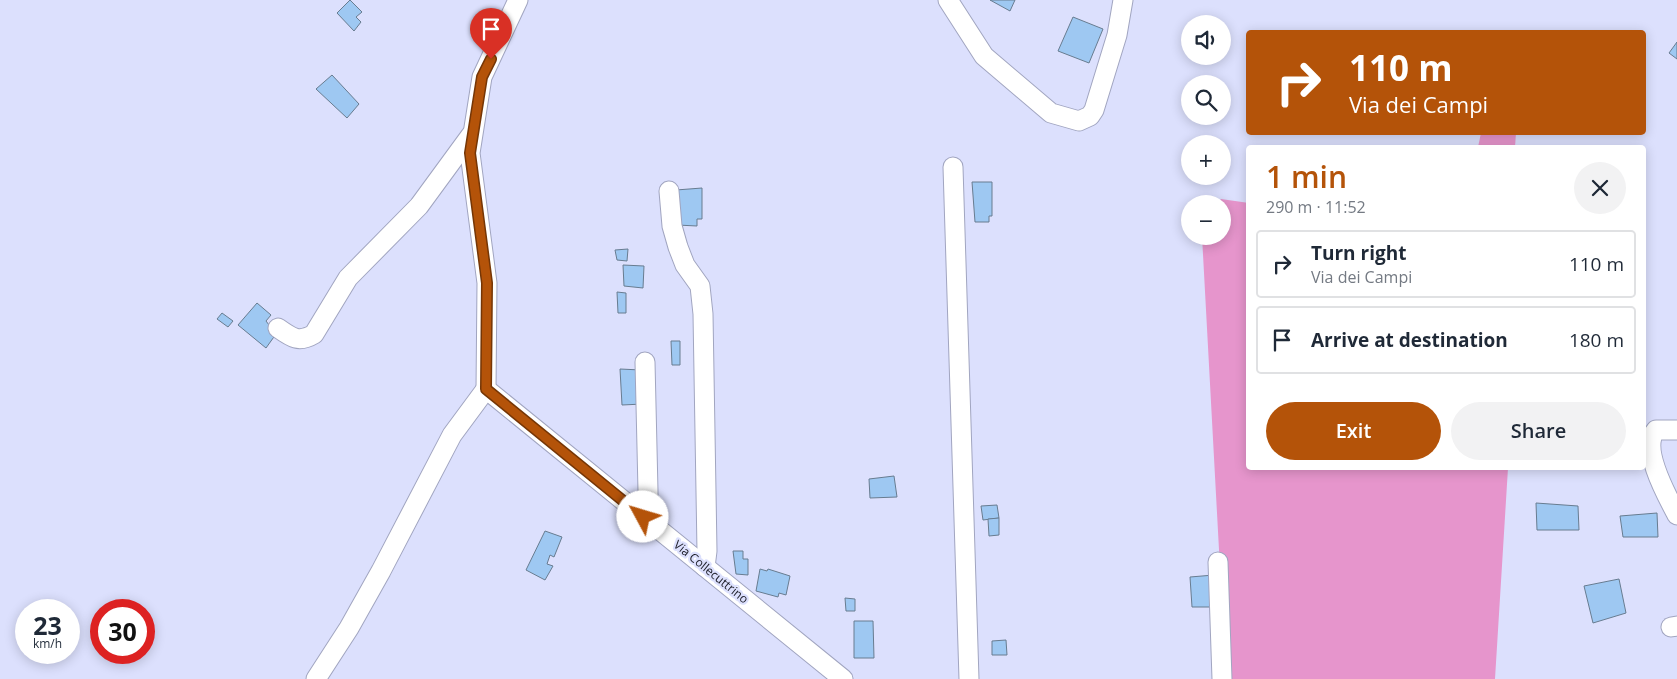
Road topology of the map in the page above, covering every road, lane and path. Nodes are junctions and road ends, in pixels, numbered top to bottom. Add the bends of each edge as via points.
1 (948, 0) edge
2 (1124, 0) edge
3 (514, 2) edge
4 (473, 132) junction
5 (953, 166) dead end
6 (669, 191) dead end
7 (278, 328) dead end
8 (645, 362) dead end
9 (486, 389) junction
10 (1677, 430) edge
11 (1677, 515) edge
12 (643, 517) junction
13 (1218, 562) dead end
14 (704, 567) junction
15 (316, 679) edge
16 (843, 679) edge
17 (969, 679) edge
18 (1222, 679) edge

1 - 2 street via 984,56 1051,113 1079,121 1094,110
3 - 4 street via 482,77
4 - 7 street via 419,206 348,278 314,334 296,340
4 - 9 street via 470,153 487,283
5 - 17 street
6 - 14 street via 672,226 685,265 700,286 703,314 707,504
8 - 12 street via 648,503
9 - 12 street, Via Collecuttrino
9 - 15 street via 452,435 381,571
10 - 11 street via 1656,430 1650,442 1660,478
12 - 14 street, Via Collecuttrino
13 - 18 street
14 - 16 street, Via Collecuttrino

